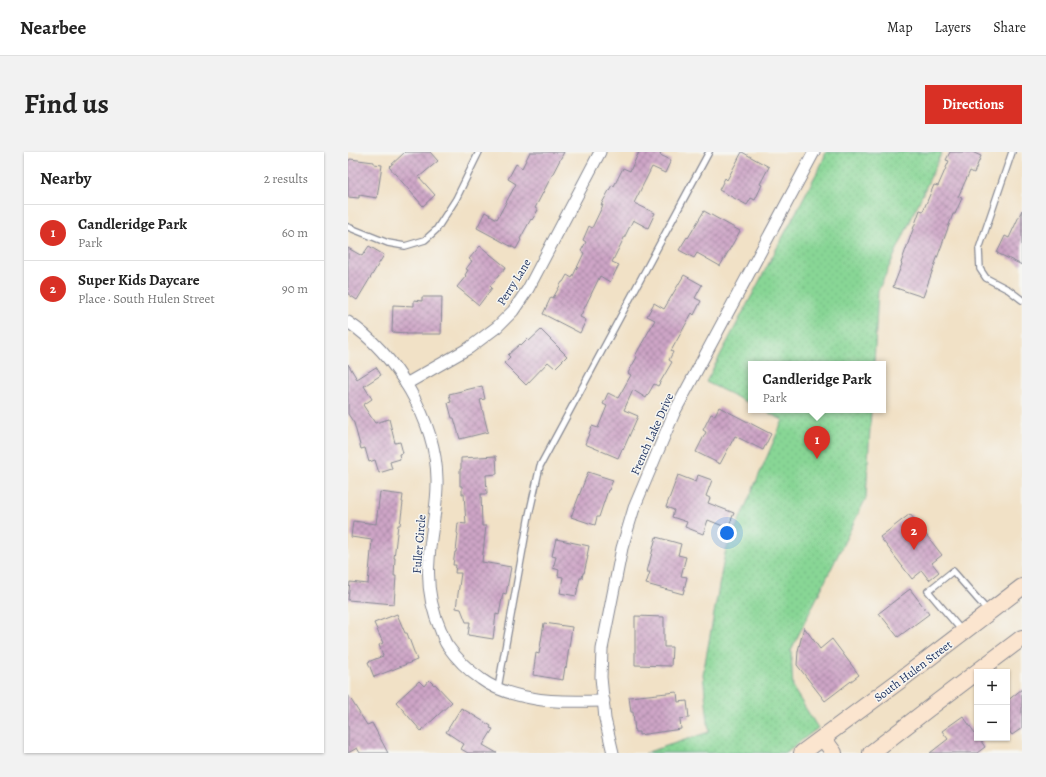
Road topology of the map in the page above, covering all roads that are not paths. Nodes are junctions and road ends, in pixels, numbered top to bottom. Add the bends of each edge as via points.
1 (479, 152) edge
2 (600, 152) edge
3 (709, 152) edge
4 (814, 152) edge
5 (1012, 152) edge
6 (348, 226) edge
7 (1022, 300) edge
8 (348, 322) edge
9 (406, 384) junction
10 (1022, 587) edge
11 (990, 612) junction
12 (963, 632) junction
13 (1022, 638) edge
14 (498, 688) junction
15 (604, 701) junction
16 (823, 738) junction
17 (613, 753) edge
18 (802, 753) edge
19 (834, 753) edge
20 (871, 753) edge

1 - 6 lane via 456,199 436,230 425,240 405,246 388,243
2 - 9 street, Perry Lane via 528,289 513,311 469,348
3 - 14 lane via 540,466
4 - 15 street, French Lake Drive via 674,413 634,508 622,548 602,649 601,677
5 - 7 lane via 978,249 980,269 986,278 1010,290
8 - 9 street, Fuller Circle via 372,341
9 - 14 street, Fuller Circle via 429,431 435,456 437,480 428,560 429,592 435,619 446,644 465,666 482,680
10 - 11 main road, South Hulen Street
11 - 12 main road, South Hulen Street
11 - 12 lane via 953,570 928,591
12 - 16 main road, South Hulen Street
13 - 20 main road
14 - 15 street, Fuller Circle via 531,698 554,701
15 - 17 street, French Lake Drive via 605,719
16 - 18 main road, South Hulen Street
16 - 19 main road

